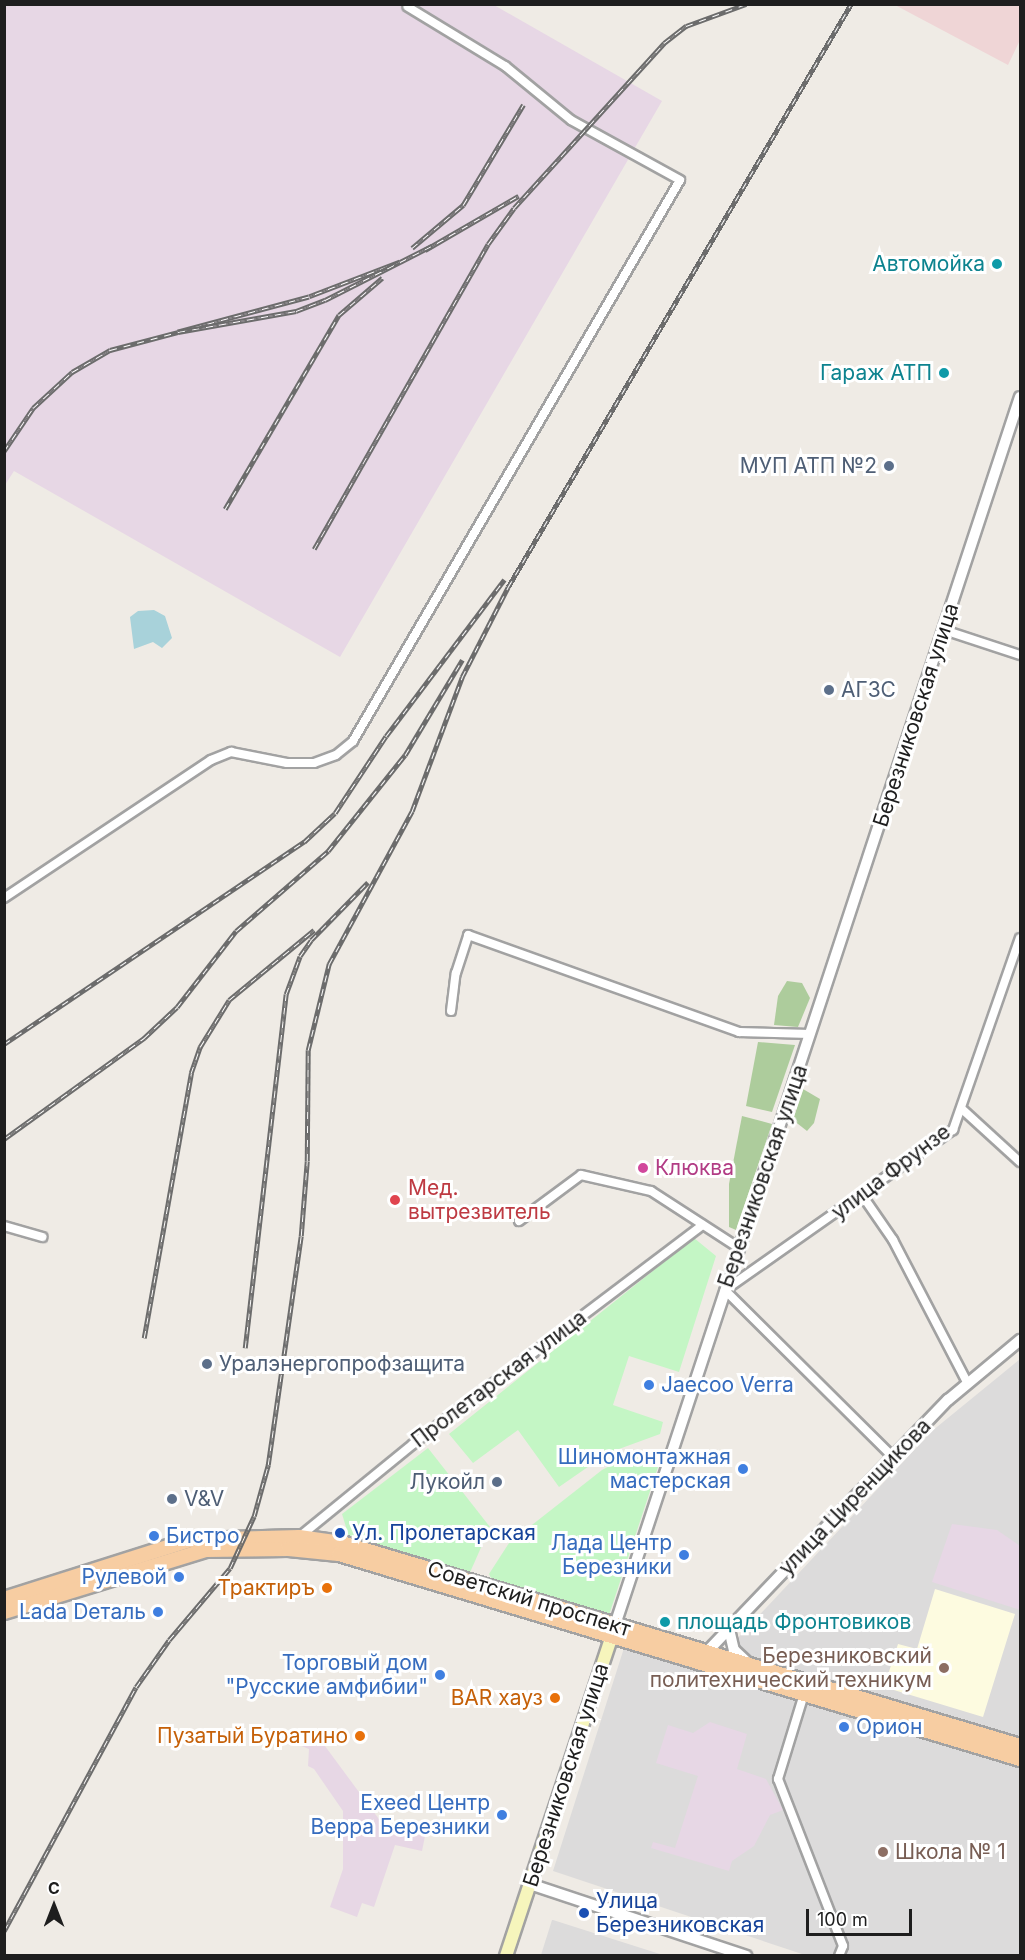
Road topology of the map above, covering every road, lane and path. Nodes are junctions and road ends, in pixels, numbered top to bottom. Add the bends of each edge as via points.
1 (408, 7) dead end
2 (1020, 397) edge
3 (944, 630) junction
4 (1020, 655) edge
5 (4, 898) edge
6 (1020, 938) edge
7 (451, 1011) dead end
8 (810, 1034) junction
9 (963, 1110) junction
10 (1020, 1162) edge
11 (862, 1195) junction
12 (519, 1221) dead end
13 (4, 1226) edge
14 (703, 1226) junction
15 (42, 1237) dead end
16 (739, 1248) junction
17 (725, 1290) junction
18 (1020, 1340) edge
19 (967, 1382) junction
20 (893, 1457) junction
21 (299, 1537) junction
22 (288, 1550) junction
23 (4, 1599) edge
24 (4, 1612) edge
25 (729, 1629) junction
26 (613, 1630) junction
27 (702, 1657) junction
28 (750, 1665) junction
29 (804, 1694) junction
30 (1020, 1746) edge
31 (1020, 1759) edge
32 (530, 1884) junction
33 (506, 1956) edge
34 (746, 1956) edge
35 (839, 1956) edge

1 - 5 street via 505,66 571,120 680,180 353,741 336,755 314,763 287,763 231,752 211,760
2 - 3 street, Березниковская улица
3 - 4 street
3 - 8 street, Березниковская улица
6 - 9 street, улица Фрунзе
7 - 8 street via 456,973 468,935 739,1032
8 - 16 street, Березниковская улица
9 - 10 street
9 - 11 street, улица Фрунзе via 953,1130
11 - 17 street, улица Фрунзе
11 - 19 street via 893,1240
12 - 14 street via 581,1175 651,1191
13 - 15 street
14 - 16 street
14 - 21 street, Пролетарская улица via 414,1444
16 - 17 street, Березниковская улица
17 - 20 street
17 - 26 street, Березниковская улица
18 - 19 street, улица Циренщикова
19 - 20 street, улица Циренщикова
20 - 25 street, улица Циренщикова
21 - 22 main road
21 - 23 main road, Советский проспект via 204,1538
21 - 26 main road, Советский проспект via 342,1543
22 - 24 main road, Советский проспект via 206,1550 166,1559
22 - 26 main road, Советский проспект via 339,1554
25 - 27 street, улица Циренщикова
25 - 28 street via 734,1650
26 - 27 main road, Советский проспект
26 - 32 main road, Березниковская улица
27 - 28 main road, Советский проспект
27 - 29 main road, Советский проспект
28 - 30 main road, Советский проспект
29 - 31 main road, Советский проспект
29 - 35 street via 778,1779 843,1946
32 - 33 main road, Березниковская улица
32 - 34 street

